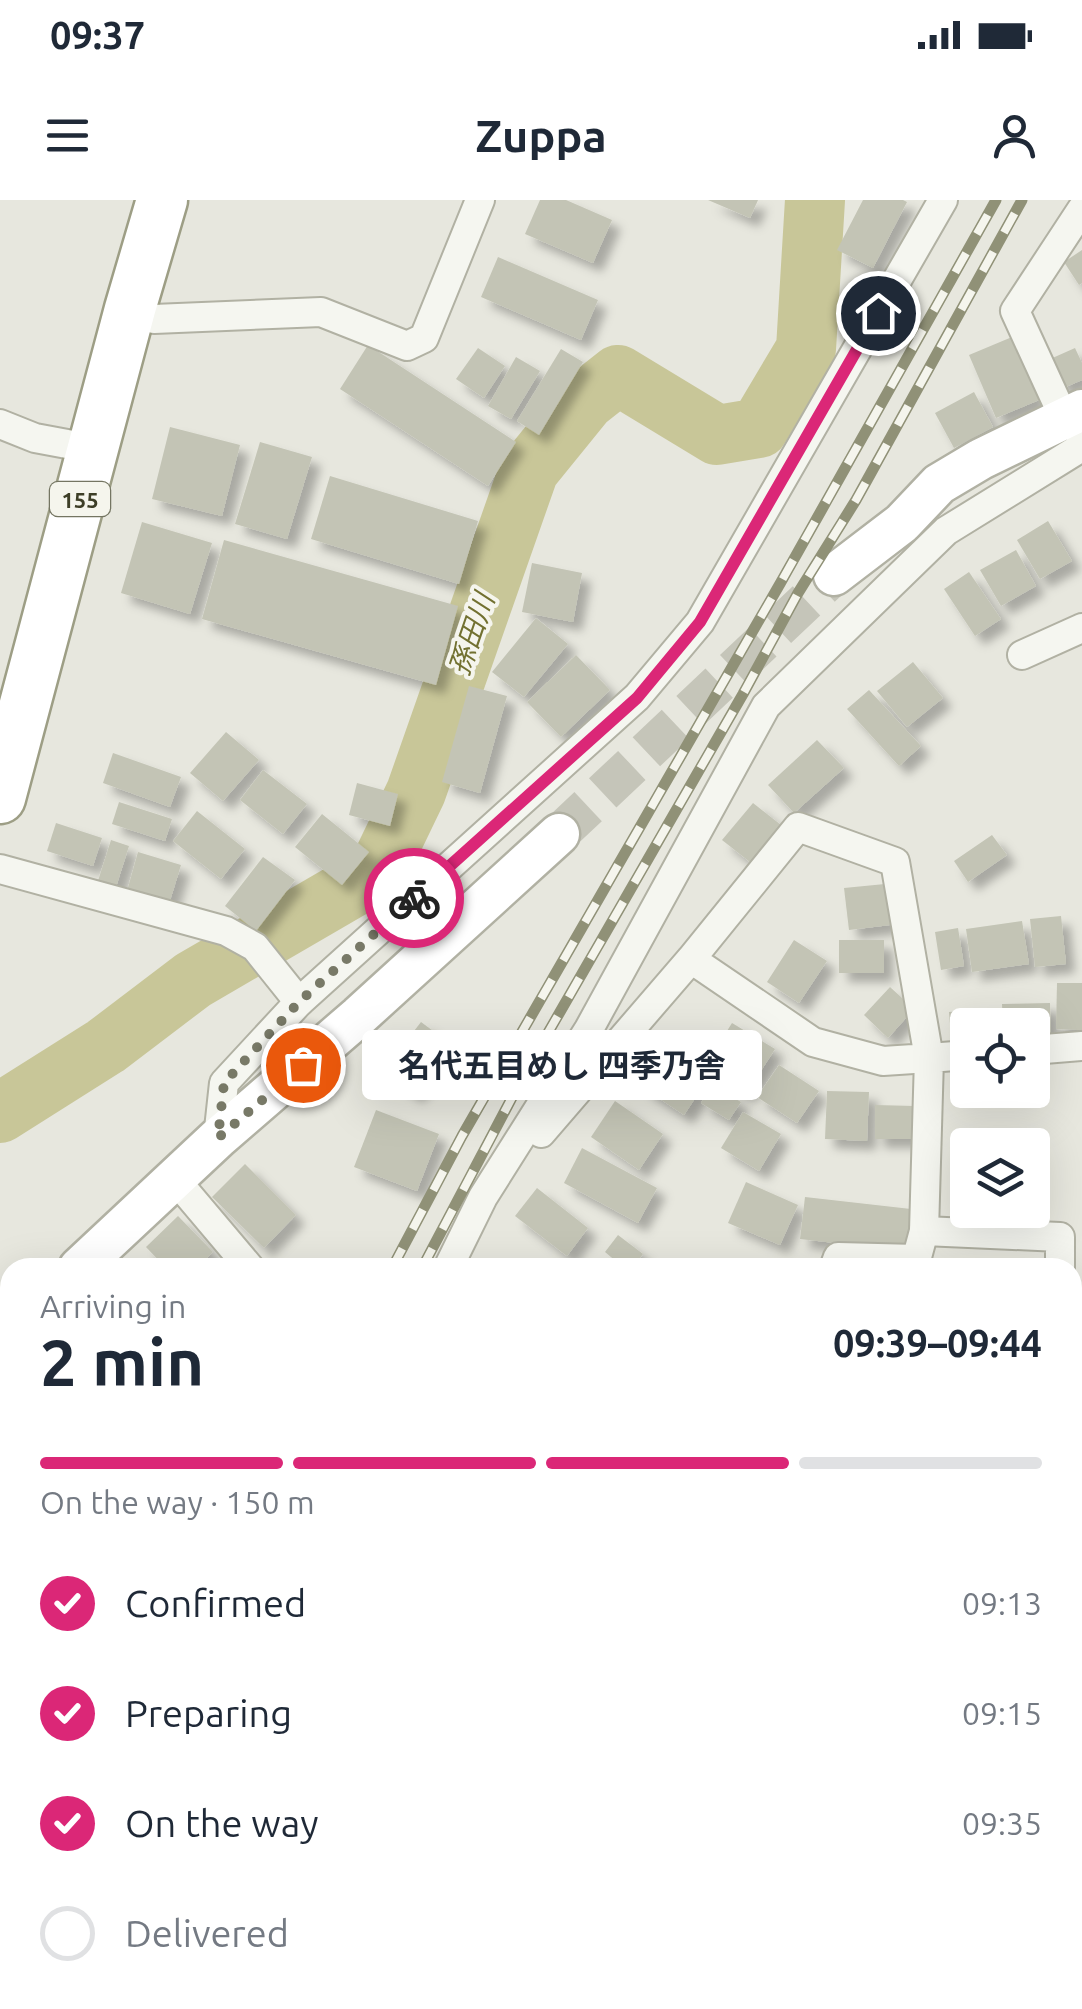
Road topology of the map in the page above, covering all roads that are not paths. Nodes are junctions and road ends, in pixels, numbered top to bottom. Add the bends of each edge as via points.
1 (162, 200) edge
2 (480, 200) edge
3 (942, 200) edge
4 (1082, 209) edge
5 (130, 309) junction
6 (1076, 423) edge
7 (0, 424) edge
8 (94, 449) junction
9 (834, 575) tunnel mouth
10 (1082, 628) edge
11 (1022, 655) dead end
12 (3, 772) edge
13 (559, 834) tunnel mouth
14 (0, 870) edge
15 (691, 959) junction
16 (299, 1002) junction
17 (589, 1030) junction
18 (1082, 1046) edge
19 (1050, 1049) edge
20 (950, 1056) edge
21 (603, 1058) junction
22 (928, 1058) junction
23 (218, 1138) junction
24 (174, 1178) junction
25 (484, 1197) junction
26 (919, 1252) edge
27 (102, 1258) edge
28 (242, 1258) edge
29 (453, 1258) edge
30 (838, 1258) edge
31 (1060, 1258) edge

1 - 5 highway, 155
2 - 5 street via 424,338 408,346 321,312 154,318
3 - 16 street via 700,622 637,698
4 - 6 street via 1016,312
5 - 8 highway, 155
6 - 9 main road via 981,459 939,484 902,523
6 - 17 street via 1078,450 946,531 766,706
7 - 8 street
8 - 12 highway, 155
10 - 11 street
13 - 23 main road
14 - 16 street via 226,931 254,947
15 - 21 street
15 - 22 street via 813,1042 883,1060
15 - 22 street via 798,827 895,862
16 - 23 street via 224,1083
17 - 21 street
17 - 25 street
18 - 19 street
20 - 22 street
21 - 25 street
22 - 26 street
23 - 24 main road
24 - 27 main road
24 - 28 street
25 - 29 street
26 - 30 street
26 - 31 street via 1060,1237

